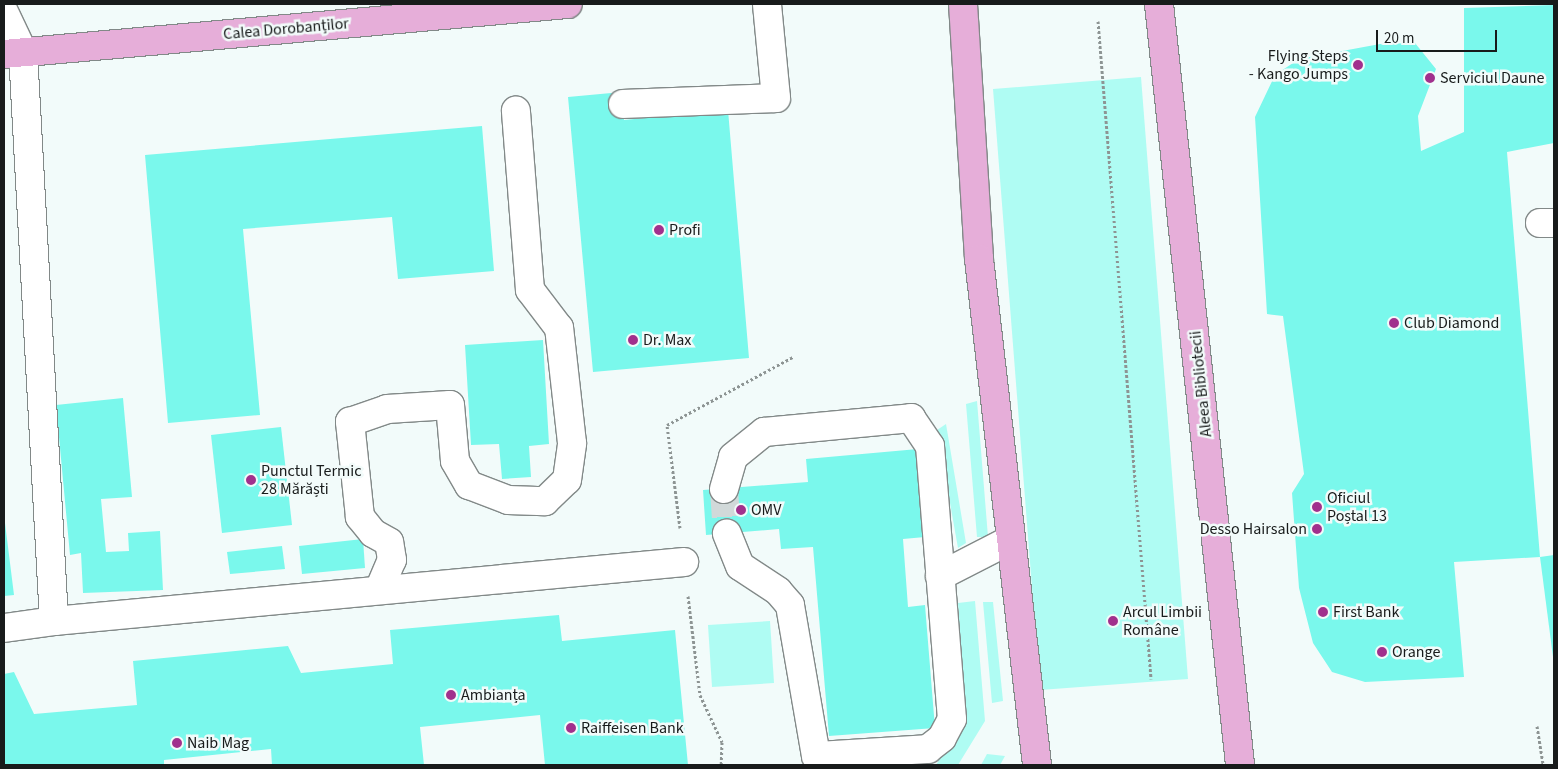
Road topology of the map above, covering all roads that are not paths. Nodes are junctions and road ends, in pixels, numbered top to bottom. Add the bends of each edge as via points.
1 (555, 4) edge
2 (767, 4) edge
3 (963, 4) edge
4 (1159, 4) edge
5 (4, 12) edge
6 (14, 53) edge
7 (623, 104) dead end
8 (516, 111) dead end
9 (724, 489) tunnel mouth
10 (727, 534) tunnel mouth
11 (1010, 540) junction
12 (684, 562) dead end
13 (940, 576) junction
14 (379, 590) junction
15 (54, 621) junction
16 (4, 628) edge
17 (919, 757) edge
18 (1037, 765) edge
19 (1240, 765) edge

1 - 6 main road, Calea Dorobanților
2 - 7 street via 776,98
3 - 11 main road via 979,259
4 - 19 main road, Aleea Bibliotecii
5 - 6 street
6 - 15 street
8 - 14 street via 530,290 559,328 572,443 567,480 545,501 508,500 469,485 455,461 450,405 386,409 350,422 360,517 373,534 389,542 392,560
9 - 13 street via 733,457 764,432 911,418 930,446
10 - 17 street via 740,566 778,591 790,605 816,756
11 - 13 street
11 - 18 main road
12 - 14 street
13 - 17 street via 952,719 942,738
14 - 15 street
15 - 16 street

